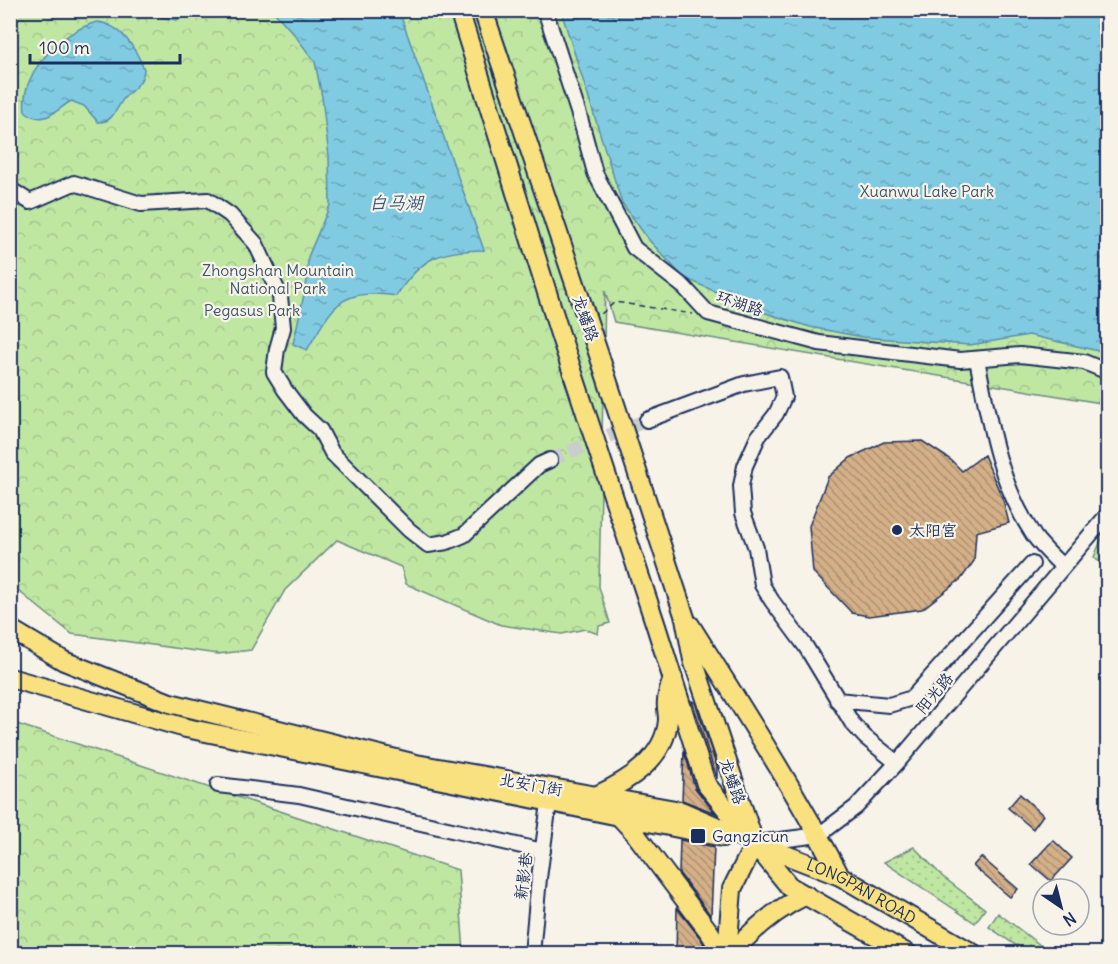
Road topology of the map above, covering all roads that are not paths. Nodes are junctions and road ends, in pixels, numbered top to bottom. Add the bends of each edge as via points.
1 (459, 10) edge
2 (483, 10) edge
3 (545, 10) edge
4 (10, 189) edge
5 (977, 359) junction
6 (1107, 372) edge
7 (647, 420) tunnel mouth
8 (550, 460) tunnel mouth
9 (1107, 514) edge
10 (1032, 564) dead end
11 (1063, 567) junction
12 (685, 618) junction
13 (10, 629) edge
14 (10, 678) edge
15 (673, 678) junction
16 (837, 700) junction
17 (897, 763) junction
18 (218, 785) dead end
19 (596, 796) junction
20 (549, 803) junction
21 (620, 817) junction
22 (819, 835) junction
23 (754, 843) junction
24 (543, 851) junction
25 (840, 876) junction
26 (806, 895) junction
27 (532, 954) edge
28 (727, 954) edge
29 (908, 954) edge
30 (974, 954) edge

1 - 15 main road, 龙蟠路
2 - 12 main road, 龙蟠路
3 - 5 street, 环湖路 via 595,173 634,248 684,287 708,313 819,343
4 - 8 street via 30,202 74,183 141,204 208,200 230,215 256,244 280,296 284,328 274,372 304,415 320,430 332,453 428,545 464,535 539,465
5 - 6 street, 环湖路 via 1020,355 1084,362
5 - 11 street via 1006,485 1035,536
7 - 16 street via 744,384 780,377 784,397 758,437 743,474 743,513 756,548 762,585 807,647
9 - 11 street, 阳光路
10 - 16 street via 912,698 889,705
11 - 17 street, 阳光路
12 - 22 main road
12 - 23 main road, 龙蟠路 via 693,660
13 - 19 main road, 北安门街 via 64,662 170,703 416,764
14 - 20 main road via 186,728
15 - 19 main road via 666,698 668,720 659,747 635,774
15 - 23 main road, 龙蟠路 via 706,784
16 - 17 street via 865,737
17 - 22 street, 阳光路 via 856,807
18 - 24 street via 299,795
19 - 23 main road, 北安门街 via 681,811
20 - 21 main road
20 - 24 street, 新影巷
21 - 23 main road
21 - 28 main road
22 - 23 street
22 - 25 main road
23 - 25 main road, LONGPAN ROAD
23 - 26 main road, LONGPAN ROAD via 789,886
23 - 28 main road via 732,889
24 - 27 street, 新影巷
25 - 30 main road, LONGPAN ROAD
26 - 28 main road via 783,906
26 - 29 main road, LONGPAN ROAD

